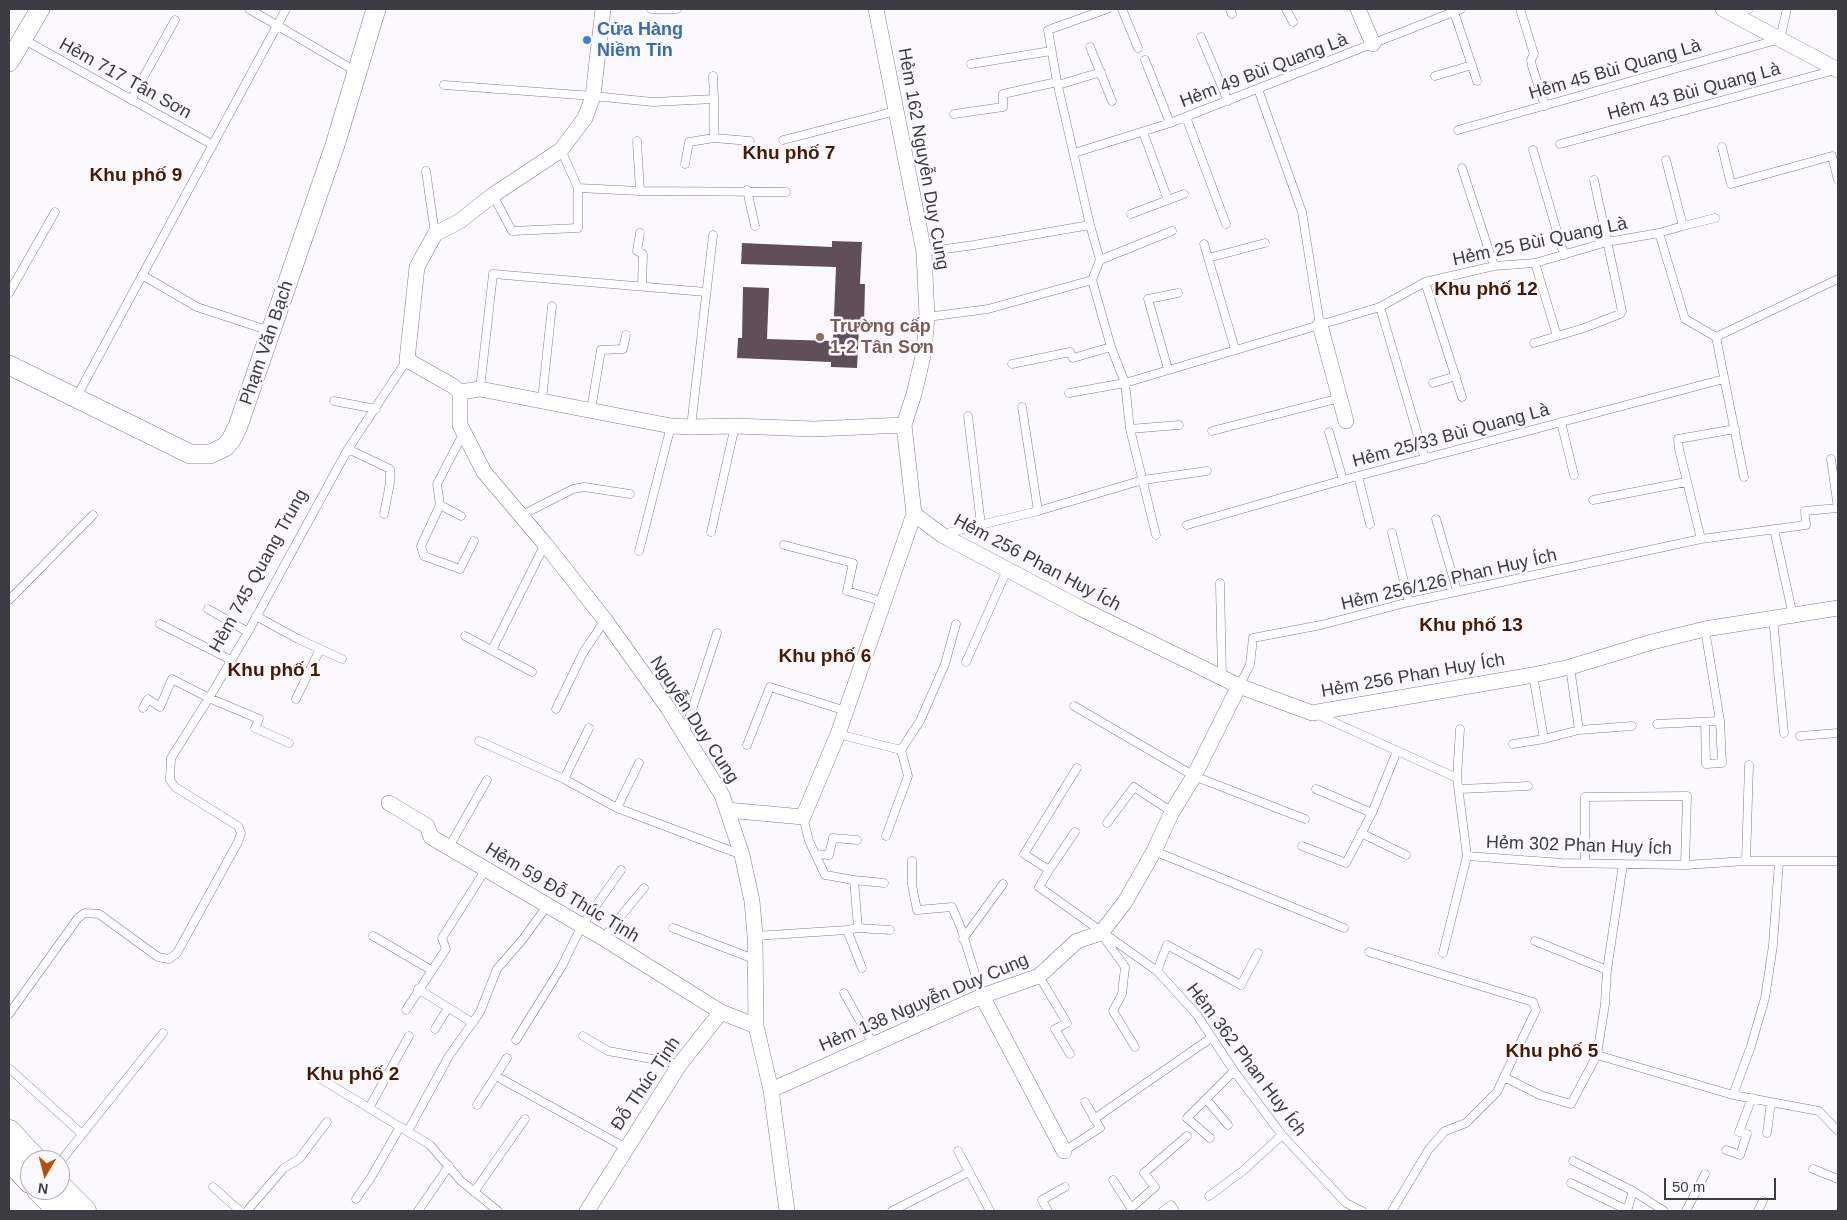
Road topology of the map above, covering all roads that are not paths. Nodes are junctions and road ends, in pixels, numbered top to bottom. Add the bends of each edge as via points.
1 (40, 9) edge
2 (249, 9) edge
3 (286, 9) edge
4 (376, 9) edge
5 (603, 9) edge
6 (651, 9) edge
7 (677, 9) edge
8 (876, 9) edge
9 (1107, 9) edge
10 (1122, 9) edge
11 (1286, 9) edge
12 (1358, 9) edge
13 (1520, 9) edge
14 (1749, 9) edge
15 (1787, 9) edge
16 (1456, 10) edge
17 (1728, 11) edge
18 (175, 20) dead end
19 (1293, 22) dead end
20 (278, 25) junction
21 (1200, 37) dead end
22 (23, 38) junction
23 (1780, 39) junction
24 (1373, 44) junction
25 (1090, 47) dead end
26 (1138, 48) dead end
27 (1051, 51) junction
28 (1145, 60) dead end
29 (9, 62) edge
30 (971, 64) dead end
31 (1472, 65) junction
32 (1837, 70) edge
33 (357, 72) junction
34 (1101, 72) junction
35 (713, 76) dead end
36 (1435, 76) dead end
37 (1477, 81) dead end
38 (1057, 84) junction
39 (444, 85) dead end
40 (1258, 89) junction
41 (593, 96) junction
42 (714, 99) junction
43 (131, 100) junction
44 (1112, 101) dead end
45 (1228, 101) junction
46 (1544, 106) junction
47 (896, 111) junction
48 (954, 114) dead end
49 (1186, 117) junction
50 (1170, 123) junction
51 (1458, 130) dead end
52 (1144, 132) junction
53 (714, 138) junction
54 (783, 140) dead end
55 (637, 141) dead end
56 (750, 141) dead end
57 (1560, 144) dead end
58 (213, 145) junction
59 (1722, 147) dead end
60 (561, 150) junction
61 (1533, 150) dead end
62 (1074, 153) junction
63 (1666, 160) dead end
64 (685, 164) dead end
65 (1462, 168) dead end
66 (426, 171) dead end
67 (1594, 180) dead end
68 (1838, 180) edge
69 (578, 188) junction
70 (748, 190) junction
71 (640, 191) junction
72 (786, 192) dead end
73 (1184, 194) dead end
74 (493, 195) junction
75 (1168, 200) junction
76 (55, 212) dead end
77 (1131, 214) dead end
78 (1715, 218) dead end
79 (1226, 224) dead end
80 (1090, 225) junction
81 (756, 226) dead end
82 (1683, 226) junction
83 (1172, 231) dead end
84 (640, 233) dead end
85 (434, 234) junction
86 (1659, 234) junction
87 (713, 235) dead end
88 (1607, 242) junction
89 (1265, 243) dead end
90 (1204, 244) dead end
91 (924, 252) junction
92 (1564, 255) junction
93 (1208, 258) junction
94 (1100, 260) junction
95 (1535, 263) junction
96 (1494, 266) junction
97 (142, 275) junction
98 (1838, 279) edge
99 (1092, 280) junction
100 (1425, 282) junction
101 (642, 286) junction
102 (706, 292) junction
103 (9, 293) edge
104 (1178, 293) dead end
105 (552, 306) dead end
106 (1380, 307) junction
107 (927, 317) junction
108 (1320, 325) junction
109 (271, 331) junction
110 (626, 335) dead end
111 (1557, 336) junction
112 (1716, 337) junction
113 (1534, 344) dead end
114 (1111, 347) junction
115 (1235, 349) junction
116 (407, 360) junction
117 (1012, 364) dead end
118 (9, 365) edge
119 (1168, 369) junction
120 (1456, 376) junction
121 (1724, 379) junction
122 (1125, 383) junction
123 (1433, 383) dead end
124 (480, 389) junction
125 (460, 392) junction
126 (1070, 392) dead end
127 (1462, 397) dead end
128 (76, 398) junction
129 (1340, 398) junction
130 (542, 400) junction
131 (334, 401) dead end
132 (1022, 407) dead end
133 (376, 409) junction
134 (592, 410) junction
135 (968, 416) dead end
136 (1346, 422) dead end
137 (1561, 422) junction
138 (904, 425) junction
139 (1179, 425) dead end
140 (671, 426) junction
141 (734, 426) junction
142 (691, 427) junction
143 (1130, 429) junction
144 (1734, 429) junction
145 (464, 432) junction
146 (1212, 432) dead end
147 (1329, 432) dead end
148 (348, 449) junction
149 (1425, 459) junction
150 (1831, 459) dead end
151 (1207, 471) dead end
152 (1574, 474) dead end
153 (1358, 476) junction
154 (1744, 477) dead end
155 (1143, 480) junction
156 (1343, 480) junction
157 (1686, 482) junction
158 (630, 494) dead end
159 (1593, 500) dead end
160 (440, 505) junction
161 (1038, 511) junction
162 (384, 514) dead end
163 (914, 514) junction
164 (93, 515) dead end
165 (522, 515) junction
166 (461, 516) dead end
167 (1436, 519) dead end
168 (1370, 524) dead end
169 (981, 525) junction
170 (1187, 525) dead end
171 (1774, 529) junction
172 (712, 532) dead end
173 (1392, 533) dead end
174 (942, 535) junction
175 (1156, 535) dead end
176 (1701, 539) junction
177 (474, 541) dead end
178 (545, 544) junction
179 (784, 545) dead end
180 (639, 552) dead end
181 (1007, 570) junction
182 (1220, 582) dead end
183 (1457, 591) junction
184 (9, 600) edge
185 (886, 602) junction
186 (1409, 602) junction
187 (1838, 608) edge
188 (208, 609) dead end
189 (256, 616) junction
190 (1793, 616) junction
191 (1773, 618) junction
192 (605, 620) junction
193 (160, 624) dead end
194 (956, 624) dead end
195 (1705, 629) junction
196 (248, 632) junction
197 (716, 632) dead end
198 (465, 636) dead end
199 (320, 649) junction
200 (492, 650) junction
201 (342, 659) dead end
202 (231, 660) junction
203 (966, 662) dead end
204 (1570, 667) junction
205 (532, 672) dead end
206 (1533, 675) junction
207 (1222, 678) junction
208 (1238, 686) junction
209 (209, 698) junction
210 (296, 699) dead end
211 (1074, 706) dead end
212 (143, 708) dead end
213 (556, 709) dead end
214 (846, 711) junction
215 (1312, 712) junction
216 (1720, 721) junction
217 (1705, 722) junction
218 (1657, 724) dead end
219 (1632, 726) dead end
220 (589, 728) dead end
221 (1460, 730) dead end
222 (1580, 730) junction
223 (1784, 733) dead end
224 (684, 734) junction
225 (838, 734) junction
226 (1838, 734) edge
227 (1800, 736) dead end
228 (1544, 739) junction
229 (479, 741) dead end
230 (289, 743) dead end
231 (1513, 744) dead end
232 (747, 745) dead end
233 (901, 750) junction
234 (1397, 751) junction
235 (638, 763) dead end
236 (1749, 765) dead end
237 (1077, 768) dead end
238 (1194, 776) junction
239 (1457, 778) junction
240 (564, 779) junction
241 (487, 780) dead end
242 (1528, 786) dead end
243 (1316, 789) dead end
244 (1460, 789) junction
245 (388, 803) dead end
246 (617, 808) junction
247 (728, 810) junction
248 (1172, 812) junction
249 (1372, 813) junction
250 (802, 818) junction
251 (1305, 820) dead end
252 (1107, 823) dead end
253 (1075, 832) dead end
254 (1361, 833) junction
255 (886, 836) dead end
256 (857, 840) dead end
257 (1302, 846) dead end
258 (449, 847) junction
259 (1154, 851) junction
260 (816, 854) junction
261 (742, 855) junction
262 (1406, 855) dead end
263 (1467, 856) junction
264 (912, 861) dead end
265 (1746, 861) junction
266 (1838, 861) edge
267 (1779, 862) junction
268 (1585, 863) junction
269 (1623, 864) junction
270 (1685, 865) junction
271 (486, 869) junction
272 (621, 870) dead end
273 (1049, 870) junction
274 (854, 880) junction
275 (884, 883) dead end
276 (1003, 884) dead end
277 (644, 888) dead end
278 (547, 906) junction
279 (581, 927) junction
280 (673, 928) dead end
281 (858, 928) junction
282 (1344, 928) dead end
283 (847, 930) junction
284 (890, 930) dead end
285 (1101, 933) junction
286 (373, 936) dead end
287 (755, 936) junction
288 (603, 938) junction
289 (963, 939) junction
290 (1535, 941) dead end
291 (1369, 952) dead end
292 (1258, 953) dead end
293 (1443, 953) dead end
294 (754, 959) junction
295 (862, 968) dead end
296 (431, 970) junction
297 (1607, 970) junction
298 (1157, 971) junction
299 (1039, 976) junction
300 (418, 989) junction
301 (844, 993) dead end
302 (982, 996) junction
303 (448, 1008) junction
304 (406, 1010) dead end
305 (721, 1012) junction
306 (9, 1014) edge
307 (473, 1023) junction
308 (756, 1026) junction
309 (435, 1029) dead end
310 (163, 1033) dead end
311 (409, 1036) dead end
312 (584, 1036) dead end
313 (1211, 1038) junction
314 (516, 1040) dead end
315 (873, 1044) junction
316 (1135, 1047) dead end
317 (1070, 1054) dead end
318 (1597, 1054) junction
319 (507, 1058) dead end
320 (680, 1064) junction
321 (10, 1069) edge
322 (1234, 1071) junction
323 (316, 1076) dead end
324 (496, 1076) junction
325 (1504, 1077) junction
326 (771, 1090) junction
327 (1732, 1094) junction
328 (1752, 1098) junction
329 (1206, 1099) junction
330 (1085, 1102) dead end
331 (1771, 1102) junction
332 (477, 1105) dead end
333 (369, 1108) junction
334 (525, 1119) dead end
335 (1094, 1119) junction
336 (327, 1122) dead end
337 (1228, 1125) dead end
338 (400, 1126) junction
339 (1838, 1131) edge
340 (9, 1132) edge
341 (408, 1132) junction
342 (1766, 1133) dead end
343 (82, 1134) junction
344 (1282, 1135) junction
345 (1187, 1136) dead end
346 (1210, 1138) dead end
347 (626, 1148) junction
348 (25, 1150) edge
349 (69, 1150) edge
350 (1726, 1150) dead end
351 (958, 1151) dead end
352 (1064, 1151) joint
353 (9, 1158) edge
354 (1573, 1161) dead end
355 (449, 1166) junction
356 (1813, 1169) dead end
357 (20, 1170) edge
358 (969, 1172) junction
359 (1705, 1174) dead end
360 (1838, 1179) edge
361 (1113, 1180) dead end
362 (1571, 1183) dead end
363 (213, 1187) dead end
364 (1065, 1187) dead end
365 (1633, 1191) junction
366 (474, 1192) junction
367 (1209, 1196) dead end
368 (70, 1197) edge
369 (356, 1199) dead end
370 (49, 1200) edge
371 (1763, 1201) dead end
372 (1132, 1210) edge
373 (61, 1211) edge
374 (84, 1211) edge
375 (240, 1211) edge
376 (247, 1211) edge
377 (418, 1211) edge
378 (498, 1211) edge
379 (587, 1211) edge
380 (787, 1211) edge
381 (892, 1211) edge
382 (990, 1211) edge
383 (1048, 1211) edge
384 (1163, 1211) edge
385 (1175, 1211) edge
386 (1362, 1211) edge
387 (1392, 1211) edge
388 (1627, 1211) edge
389 (1664, 1211) edge
390 (1686, 1211) edge
391 (1758, 1211) edge

1 - 22 street
2 - 20 lane
3 - 20 lane
4 - 33 street, Phạm Văn Bạch
5 - 41 street
6 - 7 lane
8 - 47 street, Hẻm 162 Nguyễn Duy Cung
9 - 27 lane via 1048,30
10 - 26 lane
11 - 19 lane
12 - 24 street
13 - 46 lane via 1534,54 1532,66
14 - 17 lane
15 - 23 lane
16 - 24 lane, Hẻm 49 Bùi Quang Là
16 - 31 lane
17 - 23 street
18 - 43 lane
20 - 33 lane
20 - 58 lane
21 - 45 lane
22 - 29 street
22 - 43 lane, Hẻm 717 Tân Sơn
23 - 32 street
23 - 46 lane, Hẻm 45 Bùi Quang Là
24 - 40 lane, Hẻm 49 Bùi Quang Là
25 - 34 lane
27 - 30 lane
27 - 38 lane
28 - 50 lane
31 - 36 lane
31 - 37 lane
32 - 57 lane, Hẻm 43 Bùi Quang Là
33 - 109 street, Phạm Văn Bạch
34 - 38 lane
34 - 44 lane
35 - 42 lane
38 - 48 lane via 1003,94 1003,107
38 - 62 lane
39 - 41 lane
40 - 45 lane, Hẻm 49 Bùi Quang Là
40 - 108 lane via 1302,212
41 - 42 lane via 653,102
41 - 60 street via 585,118
42 - 53 lane
43 - 58 lane, Hẻm 717 Tân Sơn
45 - 49 lane, Hẻm 49 Bùi Quang Là
46 - 51 lane, Hẻm 45 Bùi Quang Là
47 - 54 lane
47 - 91 street, Hẻm 162 Nguyễn Duy Cung
49 - 50 lane, Hẻm 49 Bùi Quang Là
49 - 79 lane
50 - 52 lane, Hẻm 49 Bùi Quang Là
52 - 62 lane, Hẻm 49 Bùi Quang Là
52 - 75 lane
53 - 56 lane
53 - 64 lane via 689,142
55 - 71 lane
58 - 97 lane
59 - 68 lane via 1731,184 1832,156
60 - 69 lane
60 - 74 street
61 - 92 lane
62 - 80 lane
63 - 82 lane
65 - 96 lane
66 - 85 lane
67 - 88 lane
69 - 71 lane
69 - 74 lane via 578,228 512,232
70 - 71 lane
70 - 72 lane
70 - 81 lane
73 - 75 lane
74 - 85 street via 460,221
75 - 77 lane
76 - 103 lane
78 - 82 lane, Hẻm 25 Bùi Quang Là
80 - 91 lane
80 - 94 lane
82 - 86 lane, Hẻm 25 Bùi Quang Là
83 - 94 lane
84 - 101 lane via 637,251 643,254
85 - 116 street, Hẻm 745 Quang Trung via 418,267
86 - 88 lane, Hẻm 25 Bùi Quang Là
86 - 112 lane via 1685,319
87 - 102 lane
88 - 92 lane, Hẻm 25 Bùi Quang Là
88 - 111 lane via 1622,312
89 - 93 lane
90 - 93 lane
91 - 107 street, Hẻm 162 Nguyễn Duy Cung
92 - 95 lane, Hẻm 25 Bùi Quang Là
93 - 115 lane
94 - 99 lane
95 - 96 lane, Hẻm 25 Bùi Quang Là
95 - 111 lane
96 - 100 lane, Hẻm 25 Bùi Quang Là
97 - 109 lane via 197,307
97 - 128 lane
98 - 112 lane
99 - 107 lane via 988,309
99 - 114 lane
100 - 106 lane, Hẻm 25 Bùi Quang Là
100 - 120 lane
101 - 102 lane
101 - 124 lane via 493,274
102 - 142 lane
104 - 119 lane via 1148,299
105 - 130 lane
106 - 108 lane, Hẻm 25 Bùi Quang Là
106 - 149 lane
107 - 138 street, Hẻm 162 Nguyễn Duy Cung via 924,352
108 - 115 lane, Hẻm 25 Bùi Quang Là
108 - 129 street
109 - 128 street, Phạm Văn Bạch via 238,426 225,447 210,454 190,454
110 - 134 lane via 623,349 601,350
111 - 113 lane
112 - 121 lane
114 - 117 lane via 1073,358 1070,352
114 - 122 lane
115 - 119 lane, Hẻm 25 Bùi Quang Là
116 - 125 street
116 - 133 lane, Hẻm 745 Quang Trung
118 - 128 street, Phạm Văn Bạch
119 - 122 lane, Hẻm 25 Bùi Quang Là
120 - 123 lane
120 - 127 lane
121 - 137 lane, Hẻm 25/33 Bùi Quang Là
121 - 144 lane
122 - 126 lane, Hẻm 25 Bùi Quang Là
122 - 143 lane
124 - 125 street
124 - 130 street
125 - 145 street, Nguyễn Duy Cung via 460,425
129 - 136 street
129 - 146 lane
130 - 134 street
131 - 133 lane
132 - 161 lane
133 - 148 lane, Hẻm 745 Quang Trung
134 - 140 street
135 - 169 lane
137 - 149 lane, Hẻm 25/33 Bùi Quang Là
137 - 152 lane
138 - 141 street via 814,429
138 - 163 street, Hẻm 162 Nguyễn Duy Cung
139 - 143 lane
140 - 142 street
140 - 180 lane
141 - 142 street
141 - 172 lane
143 - 155 lane
144 - 154 lane
144 - 157 lane via 1678,440
145 - 160 lane via 437,484
145 - 165 street, Nguyễn Duy Cung via 484,472
147 - 156 lane
148 - 162 lane via 390,469
148 - 189 lane, Hẻm 745 Quang Trung
149 - 153 lane, Hẻm 25/33 Bùi Quang Là
150 - 171 lane, Hẻm 256/126 Phan Huy Ích via 1838,508 1805,511 1806,525
151 - 155 lane
153 - 156 lane, Hẻm 25/33 Bùi Quang Là
153 - 168 lane
155 - 161 lane
155 - 175 lane
156 - 170 lane, Hẻm 25/33 Bùi Quang Là
157 - 159 lane
157 - 176 lane
158 - 165 lane via 584,487
160 - 166 lane
160 - 177 lane via 421,546 424,556 460,569
161 - 169 lane
163 - 174 street, Hẻm 256 Phan Huy Ích
163 - 185 street, Hẻm 162 Nguyễn Duy Cung
164 - 184 lane
165 - 178 street, Nguyễn Duy Cung
167 - 183 lane
169 - 174 lane
171 - 176 lane, Hẻm 256/126 Phan Huy Ích
171 - 190 lane
173 - 186 lane
174 - 181 street, Hẻm 256 Phan Huy Ích
176 - 183 lane, Hẻm 256/126 Phan Huy Ích
178 - 192 street, Nguyễn Duy Cung
178 - 200 lane
179 - 185 lane via 853,564 846,591
181 - 203 lane
181 - 207 street, Hẻm 256 Phan Huy Ích
182 - 207 lane
183 - 186 lane, Hẻm 256/126 Phan Huy Ích
185 - 214 street, Hẻm 162 Nguyễn Duy Cung
186 - 208 lane, Hẻm 256/126 Phan Huy Ích via 1321,625 1253,638 1250,665
187 - 190 street, Hẻm 256 Phan Huy Ích
188 - 196 lane
189 - 196 lane, Hẻm 745 Quang Trung
189 - 199 lane
190 - 191 street, Hẻm 256 Phan Huy Ích
191 - 195 street, Hẻm 256 Phan Huy Ích
191 - 223 lane
192 - 213 lane
192 - 224 street, Nguyễn Duy Cung
193 - 202 lane
194 - 233 lane via 945,664 920,721
195 - 204 street, Hẻm 256 Phan Huy Ích
195 - 216 lane
196 - 202 lane, Hẻm 745 Quang Trung
197 - 224 lane
198 - 200 lane
199 - 201 lane
199 - 210 lane
200 - 205 lane
202 - 209 lane, Hẻm 745 Quang Trung
204 - 206 street, Hẻm 256 Phan Huy Ích
204 - 222 lane
206 - 215 street, Hẻm 256 Phan Huy Ích
206 - 228 lane
207 - 208 street, Hẻm 256 Phan Huy Ích
208 - 215 street, Hẻm 256 Phan Huy Ích
208 - 238 street
209 - 212 lane via 172,679 160,707 148,699
209 - 230 lane via 259,719 255,728
209 - 306 lane, Hẻm 745 Quang Trung via 172,758 170,780 238,826 241,834 177,952 169,959 158,957 99,914 85,913 78,918
211 - 238 lane
214 - 225 street, Hẻm 162 Nguyễn Duy Cung
214 - 232 lane via 770,687
215 - 234 lane
216 - 217 lane
216 - 217 lane via 1722,763 1706,764
217 - 218 lane
219 - 222 lane
220 - 240 lane
221 - 239 lane, Hẻm 302 Phan Huy Ích
222 - 228 lane
224 - 247 street, Nguyễn Duy Cung via 717,785
225 - 233 lane
225 - 250 street, Hẻm 162 Nguyễn Duy Cung
226 - 227 lane
228 - 231 lane
229 - 240 lane
233 - 255 lane via 908,776
234 - 239 lane
234 - 249 lane
235 - 246 lane
236 - 265 lane
237 - 273 lane via 1024,854
238 - 248 street
238 - 251 lane
239 - 244 lane, Hẻm 302 Phan Huy Ích
240 - 246 lane
241 - 258 lane
242 - 244 lane
243 - 249 lane
244 - 263 lane, Hẻm 302 Phan Huy Ích
245 - 258 street, Hẻm 59 Đỗ Thúc Tịnh via 427,826 431,837
246 - 261 lane
247 - 250 street
247 - 261 street, Nguyễn Duy Cung
248 - 252 lane via 1134,787
248 - 259 street
249 - 254 lane
250 - 260 lane
253 - 273 lane
254 - 257 lane via 1346,862
254 - 262 lane
256 - 260 lane via 833,838 829,855
258 - 271 street, Hẻm 59 Đỗ Thúc Tịnh
259 - 282 lane
259 - 285 street via 1125,902
260 - 274 lane via 825,875
261 - 287 street, Nguyễn Duy Cung via 752,901
263 - 268 lane, Hẻm 302 Phan Huy Ích
263 - 293 lane
264 - 289 lane via 917,910 952,907
265 - 267 lane, Hẻm 302 Phan Huy Ích
265 - 270 lane, Hẻm 302 Phan Huy Ích
266 - 267 lane, Hẻm 302 Phan Huy Ích
267 - 327 lane via 1773,946 1765,998
268 - 269 lane, Hẻm 302 Phan Huy Ích
268 - 270 lane via 1585,797 1687,796
269 - 270 lane, Hẻm 302 Phan Huy Ích
269 - 297 lane
271 - 278 street, Hẻm 59 Đỗ Thúc Tịnh
271 - 296 lane via 442,938 446,950
272 - 279 lane
273 - 285 lane, Hẻm 362 Phan Huy Ích via 1039,887
274 - 275 lane
274 - 281 lane
276 - 289 lane
277 - 288 lane
278 - 279 street, Hẻm 59 Đỗ Thúc Tịnh
278 - 307 lane via 497,969
279 - 288 street, Hẻm 59 Đỗ Thúc Tịnh
279 - 314 lane via 562,966
280 - 294 lane
281 - 283 lane
281 - 284 lane
283 - 287 lane
283 - 295 lane
285 - 298 lane, Hẻm 362 Phan Huy Ích
285 - 299 street, Hẻm 138 Nguyễn Duy Cung via 1077,941
285 - 316 lane via 1125,967 1122,994 1113,1012
286 - 296 lane
287 - 294 street, Nguyễn Duy Cung
288 - 305 street, Hẻm 59 Đỗ Thúc Tịnh
289 - 302 lane
290 - 297 lane
291 - 325 lane via 1533,1002 1536,1010
292 - 298 lane via 1241,984 1167,945
294 - 308 street, Nguyễn Duy Cung
296 - 300 lane
297 - 318 lane
298 - 313 lane, Hẻm 362 Phan Huy Ích via 1197,1015
299 - 302 street, Hẻm 138 Nguyễn Duy Cung
299 - 317 lane via 1067,1023 1055,1029
300 - 303 lane
300 - 304 lane
301 - 315 lane
302 - 315 street, Hẻm 138 Nguyễn Duy Cung
302 - 352 street
303 - 307 lane
303 - 309 lane
305 - 308 street
305 - 320 street, Đỗ Thúc Tịnh
307 - 341 lane via 449,1056
308 - 326 street, Nguyễn Duy Cung
310 - 343 lane
311 - 333 lane
312 - 320 lane via 608,1051
313 - 322 lane, Hẻm 362 Phan Huy Ích
313 - 335 lane
315 - 326 street, Hẻm 138 Nguyễn Duy Cung
318 - 325 lane via 1570,1104 1540,1095
318 - 327 lane
319 - 324 lane
320 - 347 street, Đỗ Thúc Tịnh
321 - 343 lane
322 - 329 lane
322 - 344 lane, Hẻm 362 Phan Huy Ích
323 - 333 lane
324 - 332 lane
324 - 347 lane
325 - 387 lane via 1497,1092 1466,1123 1445,1131 1428,1149
326 - 380 street, Nguyễn Duy Cung
327 - 328 lane
328 - 331 lane
328 - 350 lane via 1739,1132 1747,1134 1740,1155
329 - 337 lane
329 - 346 lane via 1187,1118
330 - 335 lane
331 - 339 lane via 1819,1111
331 - 342 lane
333 - 338 lane
334 - 366 lane
335 - 352 lane via 1100,1128
336 - 376 lane via 299,1159 284,1168
338 - 341 lane
338 - 369 lane
340 - 348 main road
341 - 355 lane via 430,1145
343 - 349 lane
344 - 367 lane
344 - 386 lane, Hẻm 362 Phan Huy Ích via 1346,1203
345 - 372 lane via 1144,1173 1155,1187
347 - 379 street, Đỗ Thúc Tịnh
351 - 358 lane
353 - 357 main road
354 - 365 lane
355 - 366 lane
355 - 377 lane
356 - 360 lane
358 - 381 lane
358 - 382 lane
359 - 390 lane
361 - 372 lane
362 - 388 lane
363 - 375 lane
364 - 383 lane via 1042,1200
365 - 388 lane
365 - 389 lane
366 - 378 lane
368 - 374 main road
370 - 373 main road
371 - 391 lane
384 - 385 lane via 1171,1205

